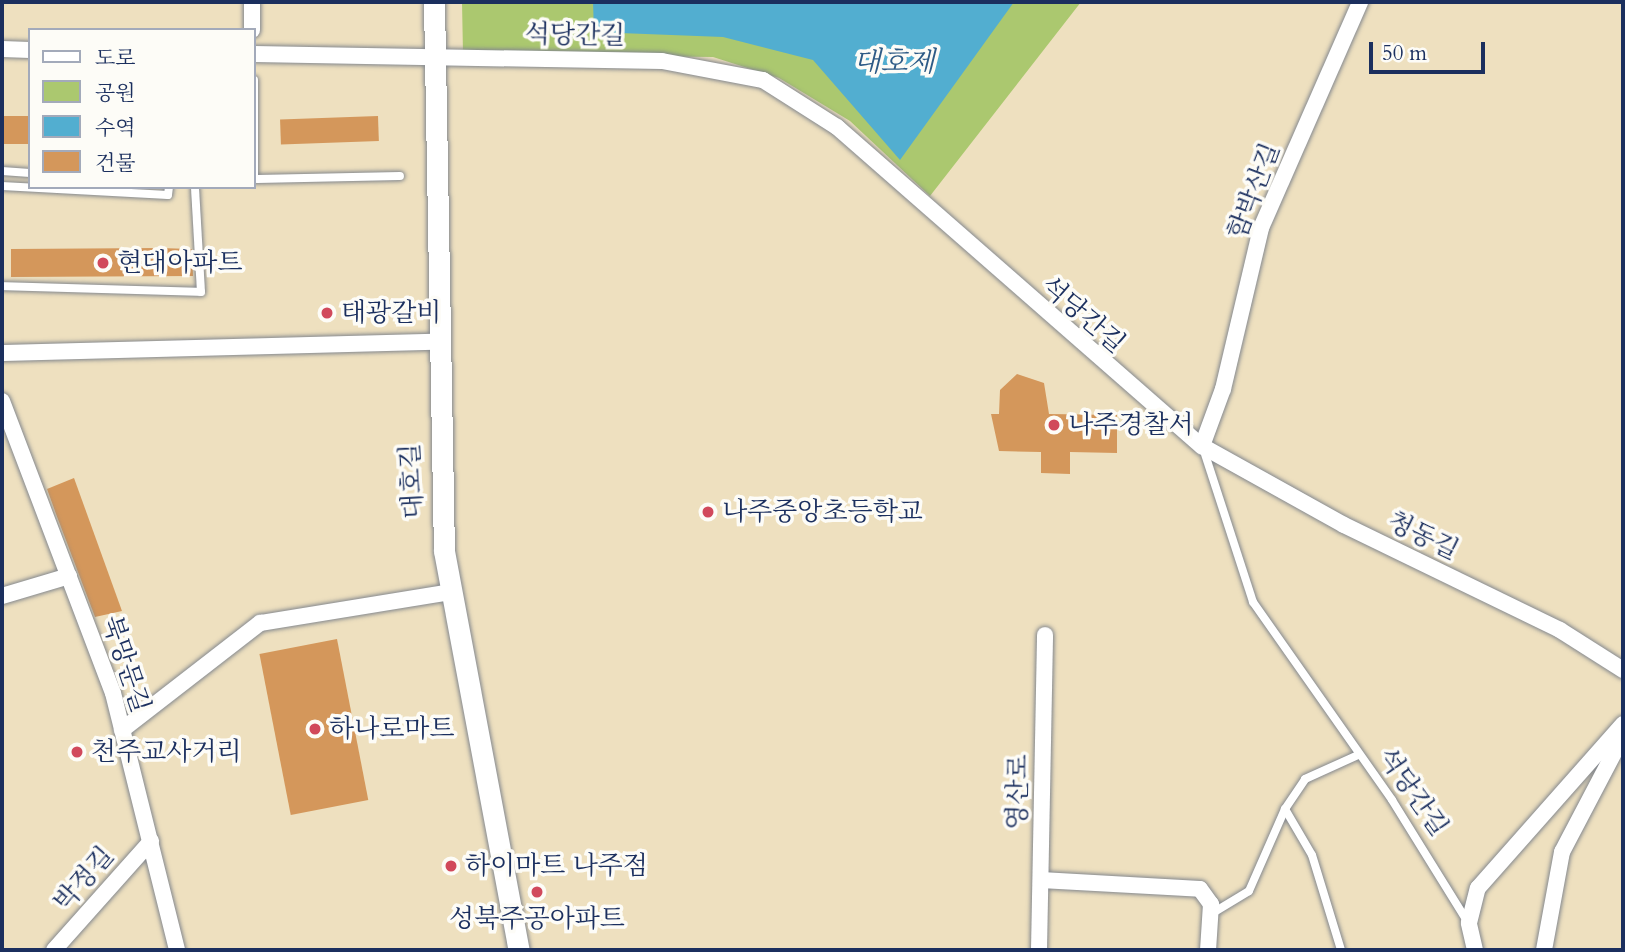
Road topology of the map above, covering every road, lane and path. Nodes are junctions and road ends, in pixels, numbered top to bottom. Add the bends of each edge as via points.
1 (252, 2) edge
2 (434, 2) edge
3 (1360, 2) edge
4 (253, 28) edge
5 (2, 49) edge
6 (28, 50) edge
7 (256, 54) edge
8 (435, 58) junction
9 (2, 171) edge
10 (28, 173) edge
11 (400, 176) dead end
12 (256, 179) edge
13 (2, 186) edge
14 (28, 187) edge
15 (57, 189) edge
16 (169, 189) edge
17 (195, 189) edge
18 (2, 286) edge
19 (436, 342) junction
20 (2, 353) edge
21 (2, 401) edge
22 (1202, 446) junction
23 (69, 576) junction
24 (452, 592) junction
25 (2, 596) edge
26 (1045, 635) dead end
27 (1623, 670) edge
28 (1623, 724) edge
29 (122, 730) junction
30 (1623, 736) edge
31 (1358, 755) junction
32 (1285, 809) junction
33 (151, 841) junction
34 (1041, 880) junction
35 (1210, 906) junction
36 (1469, 923) junction
37 (54, 950) edge
38 (177, 950) edge
39 (519, 950) edge
40 (1039, 950) edge
41 (1208, 950) edge
42 (1342, 950) edge
43 (1475, 950) edge
44 (1544, 950) edge

1 - 4 street
2 - 8 street, 대호길
3 - 22 street, 함박산길 via 1261,228 1223,389
5 - 6 street
7 - 8 street, 석당간길
8 - 19 street, 대호길
8 - 22 street, 석당간길 via 698,65 735,71 790,93 837,127
9 - 10 lane
11 - 12 lane
13 - 14 lane
15 - 16 lane via 168,195
17 - 18 lane via 201,292
19 - 20 street
19 - 24 street, 대호길 via 443,551
21 - 23 street, 북망문길
22 - 27 street, 청동길 via 1332,519 1560,630
22 - 31 lane, 석당간길 via 1252,603
23 - 25 street
23 - 29 street, 북망문길
24 - 29 street via 260,622
24 - 39 street, 대호길
26 - 34 street, 영산로
28 - 36 street via 1488,873
29 - 33 street, 북망문길
30 - 44 street via 1562,852
31 - 32 lane via 1305,779
31 - 36 lane, 석당간길
32 - 35 lane via 1249,891
32 - 42 lane via 1312,855
33 - 37 street, 박정길
33 - 38 street, 북망문길
34 - 35 street via 1186,885
34 - 40 street, 영산로
35 - 41 street
36 - 43 street

